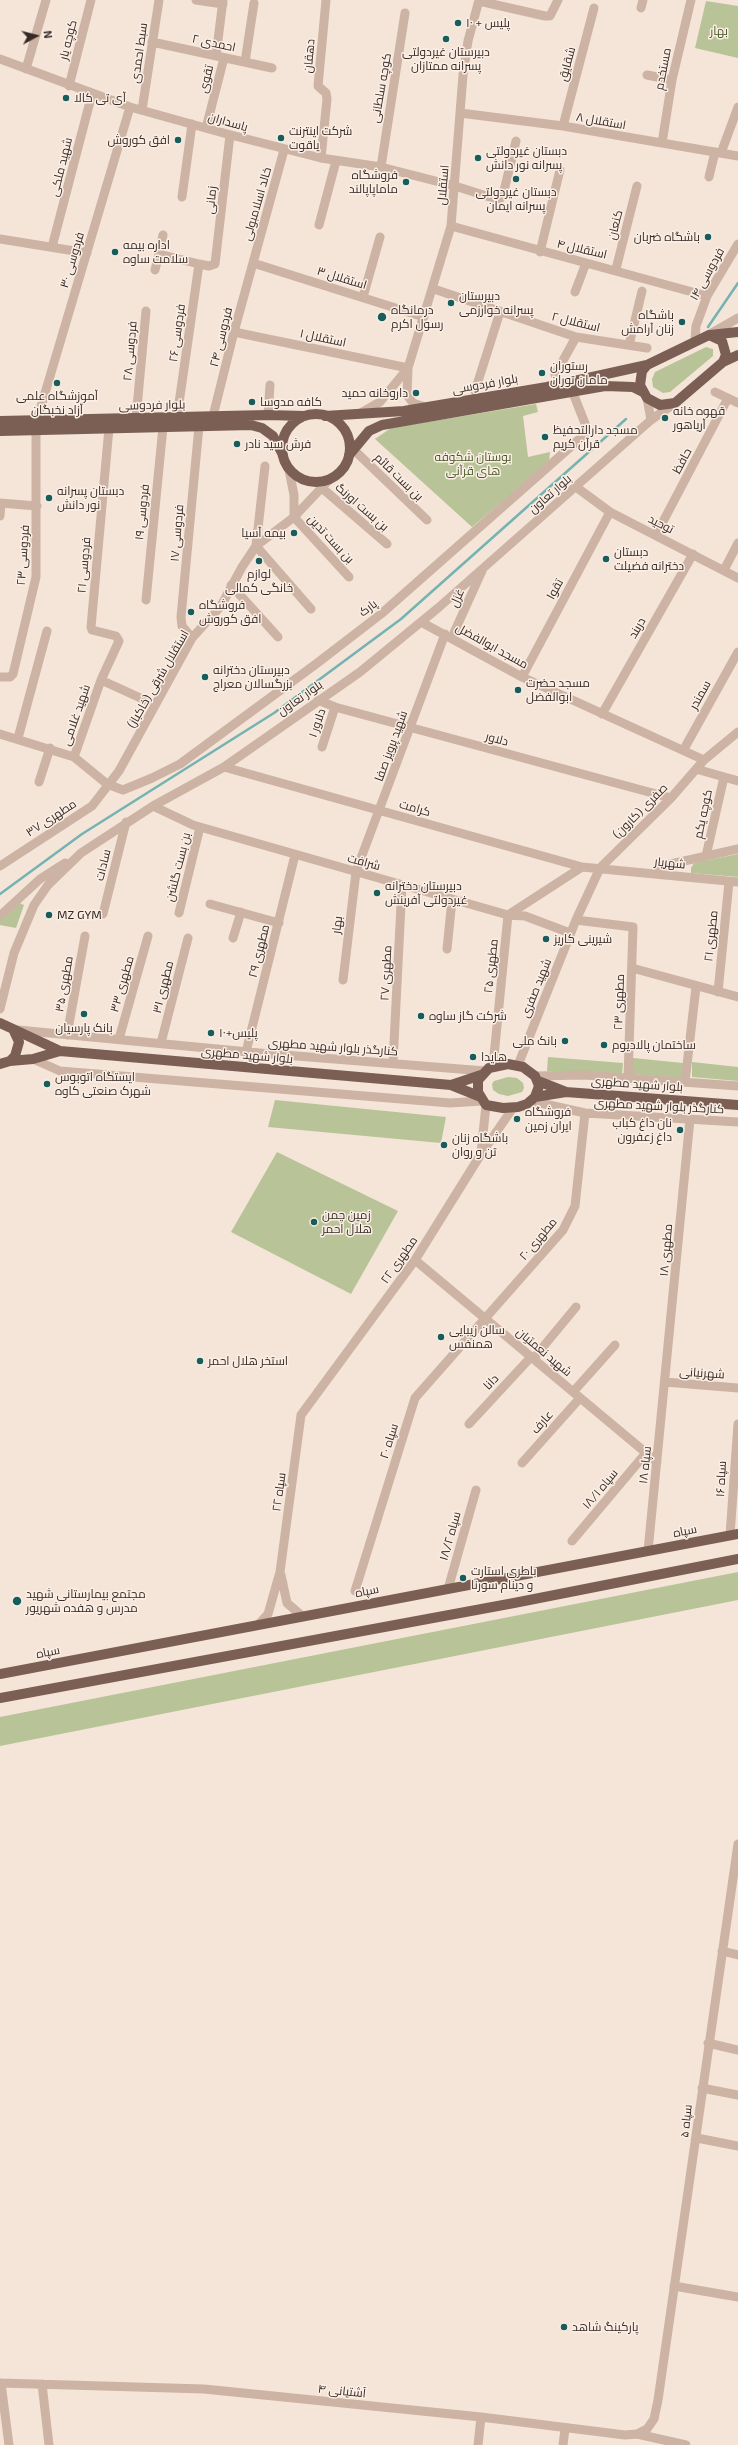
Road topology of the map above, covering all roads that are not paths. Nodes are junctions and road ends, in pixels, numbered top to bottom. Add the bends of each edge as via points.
1 (46, 0) edge
2 (91, 0) edge
3 (159, 0) edge
4 (196, 0) edge
5 (326, 0) edge
6 (479, 0) edge
7 (558, 0) edge
8 (691, 0) edge
9 (223, 2) edge
10 (254, 3) dead end
11 (594, 8) dead end
12 (405, 13) dead end
13 (152, 42) junction
14 (220, 57) junction
15 (0, 61) edge
16 (245, 62) junction
17 (272, 68) dead end
18 (26, 69) junction
19 (647, 75) dead end
20 (672, 80) junction
21 (69, 86) junction
22 (92, 94) junction
23 (130, 107) junction
24 (738, 108) edge
25 (142, 110) junction
26 (460, 113) junction
27 (192, 124) junction
28 (563, 126) junction
29 (206, 128) junction
30 (230, 135) junction
31 (516, 141) dead end
32 (662, 144) junction
33 (284, 150) junction
34 (718, 153) junction
35 (738, 156) edge
36 (320, 158) junction
37 (336, 161) junction
38 (381, 167) junction
39 (560, 170) dead end
40 (709, 177) dead end
41 (456, 186) junction
42 (637, 186) dead end
43 (182, 197) dead end
44 (319, 225) dead end
45 (451, 226) junction
46 (163, 235) dead end
47 (380, 237) dead end
48 (1, 242) edge
49 (738, 244) edge
50 (52, 247) junction
51 (540, 252) junction
52 (87, 253) junction
53 (159, 254) junction
54 (253, 263) junction
55 (586, 263) junction
56 (199, 264) junction
57 (616, 269) junction
58 (155, 270) dead end
59 (434, 289) junction
60 (642, 291) dead end
61 (575, 292) dead end
62 (707, 296) junction
63 (363, 297) junction
64 (146, 311) dead end
65 (500, 312) junction
66 (424, 317) junction
67 (738, 318) edge
68 (234, 332) junction
69 (738, 332) edge
70 (709, 335) junction
71 (576, 337) junction
72 (695, 340) junction
73 (629, 345) junction
74 (647, 348) dead end
75 (738, 355) edge
76 (723, 362) junction
77 (647, 365) junction
78 (408, 368) junction
79 (555, 375) dead end
80 (270, 385) dead end
81 (475, 391) dead end
82 (715, 392) dead end
83 (573, 393) junction
84 (645, 395) junction
85 (728, 398) junction
86 (675, 403) junction
87 (738, 403) edge
88 (425, 407) junction
89 (359, 414) junction
90 (268, 415) junction
91 (213, 416) junction
92 (304, 416) junction
93 (325, 416) junction
94 (177, 417) junction
95 (136, 418) junction
96 (651, 420) junction
97 (0, 421) edge
98 (36, 425) junction
99 (199, 426) junction
100 (163, 427) junction
101 (109, 428) junction
102 (0, 431) edge
103 (352, 453) junction
104 (283, 455) junction
105 (265, 466) dead end
106 (290, 470) junction
107 (329, 480) junction
108 (576, 487) junction
109 (322, 488) junction
110 (1, 503) edge
111 (37, 506) junction
112 (610, 512) junction
113 (0, 516) edge
114 (294, 517) junction
115 (427, 520) dead end
116 (656, 535) junction
117 (738, 543) edge
118 (387, 544) dead end
119 (256, 546) junction
120 (693, 554) junction
121 (483, 568) junction
122 (724, 570) junction
123 (349, 576) dead end
124 (738, 578) edge
125 (231, 585) junction
126 (146, 600) dead end
127 (311, 609) dead end
128 (421, 622) junction
129 (47, 631) dead end
130 (449, 636) junction
131 (278, 637) dead end
132 (192, 638) junction
133 (738, 652) edge
134 (0, 677) edge
135 (522, 677) junction
136 (101, 680) junction
137 (318, 700) junction
138 (147, 701) dead end
139 (335, 707) junction
140 (602, 714) junction
141 (410, 728) junction
142 (738, 732) edge
143 (0, 734) edge
144 (18, 738) junction
145 (322, 747) dead end
146 (50, 748) junction
147 (684, 749) junction
148 (74, 757) junction
149 (704, 760) junction
150 (224, 767) junction
151 (696, 769) junction
152 (724, 777) junction
153 (738, 781) edge
154 (39, 782) dead end
155 (107, 784) junction
156 (671, 798) junction
157 (153, 806) junction
158 (380, 810) junction
159 (126, 822) junction
160 (200, 827) junction
161 (738, 849) edge
162 (81, 853) junction
163 (295, 855) junction
164 (706, 856) junction
165 (0, 866) edge
166 (582, 867) junction
167 (600, 868) junction
168 (357, 869) junction
169 (657, 874) junction
170 (733, 882) edge
171 (402, 885) junction
172 (452, 900) junction
173 (210, 904) dead end
174 (241, 912) junction
175 (179, 913) dead end
176 (103, 914) dead end
177 (508, 915) junction
178 (0, 916) edge
179 (576, 920) junction
180 (279, 922) junction
181 (570, 933) junction
182 (85, 936) dead end
183 (148, 936) dead end
184 (188, 938) dead end
185 (233, 938) dead end
186 (447, 949) dead end
187 (632, 968) junction
188 (342, 980) dead end
189 (696, 988) junction
190 (718, 992) junction
191 (738, 997) edge
192 (0, 1009) edge
193 (0, 1023) edge
194 (13, 1029) junction
195 (67, 1035) junction
196 (119, 1039) junction
197 (161, 1043) junction
198 (60, 1051) junction
199 (246, 1052) junction
200 (33, 1060) junction
201 (5, 1062) edge
202 (393, 1063) junction
203 (518, 1065) junction
204 (486, 1071) junction
205 (537, 1078) junction
206 (628, 1078) junction
207 (685, 1082) junction
208 (451, 1085) junction
209 (738, 1086) edge
210 (566, 1092) junction
211 (533, 1099) junction
212 (483, 1101) junction
213 (738, 1105) edge
214 (513, 1108) junction
215 (585, 1113) junction
216 (690, 1120) junction
217 (738, 1122) edge
218 (481, 1154) junction
219 (415, 1260) junction
220 (576, 1307) dead end
221 (485, 1318) junction
222 (615, 1345) dead end
223 (532, 1358) junction
224 (665, 1382) junction
225 (738, 1388) edge
226 (573, 1392) junction
227 (580, 1398) junction
228 (301, 1415) joint
229 (469, 1424) dead end
230 (738, 1424) edge
231 (736, 1452) edge
232 (646, 1453) junction
233 (657, 1462) junction
234 (522, 1463) dead end
235 (476, 1490) dead end
236 (734, 1534) edge
237 (572, 1541) dead end
238 (648, 1551) junction
239 (738, 1559) edge
240 (280, 1572) junction
241 (448, 1589) junction
242 (355, 1591) dead end
243 (302, 1616) junction
244 (258, 1625) junction
245 (0, 1674) edge
246 (0, 1698) edge
247 (738, 1844) edge
248 (735, 1879) edge
249 (722, 1951) junction
250 (738, 1955) edge
251 (708, 2043) junction
252 (738, 2050) edge
253 (702, 2088) junction
254 (738, 2095) edge
255 (697, 2138) junction
256 (738, 2146) edge
257 (674, 2286) junction
258 (738, 2297) edge
259 (1, 2383) edge
260 (42, 2384) junction
261 (482, 2417) junction
262 (565, 2429) junction
263 (637, 2434) junction
264 (670, 2444) edge
265 (9, 2445) edge
266 (49, 2445) edge
267 (478, 2445) edge
268 (562, 2445) edge
269 (686, 2445) edge

1 - 18 street
2 - 21 street, کوچه یار
3 - 13 street, سبط احمدی
4 - 9 street
5 - 36 street, دهقان via 318,86 326,93 327,99
6 - 7 street via 550,16
6 - 26 street, استقلال via 468,41
8 - 20 street, مستخدم
9 - 14 street, تقوی
10 - 16 street
11 - 28 street, شقایق
12 - 38 street, کوچه سلطانی
13 - 14 street, احمدی ۲
13 - 25 street, سبط احمدی
14 - 16 street, احمدی ۲
14 - 29 street, تقوی
15 - 18 street, پاسداران
16 - 17 street, احمدی ۲
18 - 21 street, پاسداران
19 - 20 street
20 - 32 street, مستخدم
21 - 22 street, پاسداران
22 - 23 street, پاسداران
22 - 50 street, شهید ملکی
23 - 25 street, پاسداران
23 - 52 street, فردوسی ۳۰
24 - 34 street
25 - 27 street, پاسداران
26 - 28 street, استقلال ۸
26 - 41 street, استقلال
27 - 29 street, پاسداران
27 - 43 street
28 - 32 street, استقلال ۸
29 - 30 street, پاسداران
30 - 33 street, پاسداران
30 - 56 street, زمانی via 215,264
31 - 41 street, پاسداران via 501,198
32 - 34 street, استقلال ۸
33 - 36 street, پاسداران
33 - 54 street, خالد اسلامبولی
34 - 35 street, استقلال ۸
34 - 40 street
36 - 37 street, پاسداران
37 - 38 street, پاسداران
37 - 44 street
38 - 41 street, پاسداران
39 - 51 street
41 - 45 street, استقلال
42 - 57 street, کنعان
45 - 51 street, استقلال ۴
45 - 59 street, استقلال
46 - 53 street
47 - 63 street
48 - 50 street
49 - 62 street, فردوسی ۱۴
50 - 52 street
51 - 55 street, استقلال ۴
52 - 98 street, فردوسی ۳۰
53 - 56 street
53 - 58 street
54 - 63 street, استقلال ۳
54 - 68 street, فردوسی ۲۴
55 - 57 street, استقلال ۴
55 - 61 street
56 - 94 street, فردوسی ۲۶
57 - 62 street, استقلال ۴
59 - 65 street, استقلال ۲
59 - 66 street, استقلال
60 - 73 street
62 - 72 street, فردوسی ۱۴ via 698,320
63 - 66 street, استقلال ۳
64 - 95 street, فردوسی ۲۸
65 - 71 street, استقلال ۲
65 - 81 street
66 - 78 street, استقلال
67 - 70 street
68 - 78 street, استقلال ۱
68 - 91 street, فردوسی ۲۴
69 - 70 main road
70 - 72 main road, بلوار فردوسی
70 - 76 main road via 722,341 726,355
71 - 73 street, استقلال ۲
71 - 79 street
72 - 77 main road, بلوار فردوسی
73 - 74 street, استقلال ۲
75 - 76 main road
76 - 86 main road
77 - 84 main road via 640,378
77 - 88 main road, بلوار فردوسی via 549,386
78 - 88 street via 407,395 413,403
78 - 89 street via 380,402
80 - 90 street
82 - 85 street
83 - 84 main road, بلوار فردوسی via 624,385 633,387
83 - 103 main road, بلوار فردوسی via 382,425 370,431
83 - 155 street, پارک via 586,426 584,435 387,609 192,756 152,778 123,790
84 - 86 main road, بلوار فردوسی via 660,405
84 - 96 street
85 - 87 street
85 - 116 street, حافظ
86 - 96 street, بلوار تعاون
88 - 89 main road, بلوار فردوسی
89 - 93 main road, بلوار فردوسی
90 - 91 main road, بلوار فردوسی
90 - 92 main road, بلوار فردوسی
91 - 94 main road, بلوار فردوسی
92 - 93 main road
92 - 104 main road via 289,428 284,436
93 - 103 main road via 342,427
94 - 95 main road, بلوار فردوسی
95 - 98 main road, بلوار فردوسی
96 - 108 street, بلوار تعاون
97 - 98 main road, بلوار فردوسی
98 - 101 main road, بلوار فردوسی
98 - 102 main road, بلوار فردوسی
98 - 111 street, فردوسی ۲۳
99 - 100 main road, بلوار فردوسی
99 - 104 main road, بلوار فردوسی via 251,425 262,428 273,436
99 - 132 street, فردوسی ۱۷ via 181,617 182,626
100 - 101 main road, بلوار فردوسی
100 - 126 street, فردوسی ۱۹
101 - 136 street, فردوسی ۲۱ via 91,627 92,630 116,636 119,641
103 - 107 main road via 338,474
103 - 115 street, بن بست قائم
104 - 106 main road
105 - 119 street
106 - 107 main road via 308,481
106 - 114 street
107 - 109 street, استقلال شرقی (خاکباز)
108 - 112 street, توحید
108 - 121 street, بلوار تعاون
109 - 114 street, استقلال شرقی (خاکباز)
109 - 118 street, بن بست اورنگ
110 - 111 street
110 - 113 street
111 - 134 street, فردوسی ۲۳ via 36,577 13,674 10,677
112 - 116 street, توحید
112 - 135 street, تقوا
114 - 119 street, استقلال شرقی (خاکباز)
114 - 123 street, بن بست تدین
116 - 120 street, توحید
117 - 122 street
119 - 125 street, استقلال شرقی (خاکباز)
119 - 127 street
120 - 122 street, توحید
120 - 140 street, دربند
121 - 128 street, بلوار تعاون
121 - 130 street, غزل
122 - 124 street, توحید
125 - 131 street
125 - 132 street, استقلال شرقی (خاکباز) via 221,606
128 - 130 street, مسجد ابوالفضل
128 - 137 street, بلوار تعاون via 360,672
129 - 144 street
130 - 135 street, مسجد ابوالفضل
130 - 141 street, شهید پرویز صفا
132 - 155 street, استقلال شرقی (خاکباز) via 119,771
133 - 147 street, سمندر
135 - 140 street, مسجد ابوالفضل
136 - 138 street
136 - 148 street, شهید غلامی
137 - 139 street, دلاور
137 - 150 street, بلوار تعاون
139 - 141 street, دلاور
139 - 145 street, دلاور ۱
140 - 147 street, مسجد ابوالفضل
141 - 156 street, دلاور
141 - 158 street, شهید پرویز صفا
142 - 149 street, صفری (کارون)
143 - 144 street
144 - 146 street
146 - 148 street
146 - 154 street
147 - 149 street, مسجد ابوالفضل
148 - 155 street
149 - 151 street, صفری (کارون)
150 - 157 street, بلوار تعاون
150 - 158 street, کرامت
151 - 152 street
151 - 156 street, صفری (کارون)
152 - 153 street
152 - 164 street, کوچه یکم
155 - 165 street, مطهری ۳۷ via 92,806
156 - 167 street, صفری (کارون)
157 - 159 street, بلوار تعاون
157 - 160 street, شرافت
158 - 166 street, کرامت
158 - 168 street, شهید پرویز صفا
159 - 162 street, بلوار تعاون
159 - 176 street, سادات
160 - 163 street, شرافت
160 - 175 street, بن بست گلشن
161 - 164 street
162 - 178 street via 40,879
162 - 192 street, بلوار تعاون via 48,885 34,905 14,953
163 - 168 street, شرافت
163 - 180 street, مطهری ۲۹
164 - 169 street via 662,866
166 - 167 street, کرامت
166 - 177 street
167 - 169 street, شهریار
167 - 179 street, صفری (کارون)
168 - 171 street, شرافت
168 - 188 street, بهار
169 - 170 street, شهریار
170 - 190 street, مطهری ۲۱
171 - 172 street, شرافت
171 - 202 street, مطهری ۲۷
172 - 177 street, شرافت
172 - 186 street
173 - 174 street
174 - 180 street
174 - 185 street
177 - 181 street, شرافت via 525,916
177 - 204 street, مطهری ۲۵
179 - 181 street, شهید صفری
179 - 187 street, مطهری ۲۳ via 633,927
180 - 199 street, مطهری ۲۹
181 - 203 street, شهید صفری
182 - 195 street, مطهری ۳۵
183 - 196 street, مطهری ۳۳
184 - 197 street, مطهری ۳۱
187 - 189 street
187 - 206 street, مطهری ۲۳
189 - 190 street
189 - 207 street
190 - 191 street
193 - 194 main road
194 - 195 street, کنارگذر بلوار شهید مطهری
194 - 198 main road
194 - 201 main road via 19,1042 18,1049
195 - 196 street, کنارگذر بلوار شهید مطهری
196 - 197 street, کنارگذر بلوار شهید مطهری
197 - 199 street, کنارگذر بلوار شهید مطهری
198 - 200 main road, بلوار شهید مطهری
198 - 208 main road, بلوار شهید مطهری
199 - 202 street, کنارگذر بلوار شهید مطهری
200 - 201 main road, بلوار شهید مطهری
200 - 212 street via 60,1071 450,1103
202 - 204 street, کنارگذر بلوار شهید مطهری
203 - 204 main road via 508,1064
203 - 205 main road via 528,1069
204 - 208 main road, بلوار شهید مطهری
204 - 212 main road via 477,1086
205 - 206 street, کنارگذر بلوار شهید مطهری via 585,1075
205 - 210 main road
205 - 211 main road via 539,1086
206 - 207 street, کنارگذر بلوار شهید مطهری
207 - 209 street, کنارگذر بلوار شهید مطهری
208 - 212 main road
210 - 211 main road, بلوار شهید مطهری
210 - 213 main road, بلوار شهید مطهری
211 - 214 main road
211 - 215 street, کنارگذر بلوار شهید مطهری
212 - 214 main road
212 - 218 street, مطهری ۲۲
214 - 218 street
215 - 216 street, کنارگذر بلوار شهید مطهری
215 - 221 street, مطهری ۲۰ via 575,1206 563,1230
216 - 217 street, کنارگذر بلوار شهید مطهری
216 - 224 street, مطهری ۱۸
218 - 219 street, مطهری ۲۲
219 - 221 street, شهید نعمتیان
219 - 228 street, مطهری ۲۲
220 - 223 street, دانا
221 - 223 street, شهید نعمتیان
221 - 242 street, سپاه ۲۰ via 415,1398
222 - 226 street
223 - 226 street, شهید نعمتیان
223 - 229 street, دانا
224 - 225 street, شهرنیانی
224 - 233 street, سپاه ۱۸
226 - 227 street, شهید نعمتیان
227 - 232 street, شهید نعمتیان
227 - 234 street, عارف
228 - 240 street, سپاه ۲۲
230 - 231 street, سپاه ۱۶
231 - 236 street, سپاه ۱۶
232 - 233 street, شهید نعمتیان
232 - 237 street, سپاه ۱۸/۱
233 - 238 street, سپاه ۱۸
235 - 241 street, سپاه ۱۸/۲
236 - 238 main road, سپاه
238 - 241 main road, سپاه
239 - 246 main road
240 - 243 street via 287,1603
240 - 244 street via 270,1608
241 - 243 main road, سپاه
243 - 244 main road, سپاه
244 - 245 main road, سپاه
247 - 248 street, سپاه ۵
248 - 249 street, سپاه ۵
249 - 250 street
249 - 251 street, سپاه ۵
251 - 252 street
251 - 253 street, سپاه ۵
253 - 254 street
253 - 255 street, سپاه ۵
255 - 256 street
255 - 257 street, سپاه ۵
257 - 258 street
257 - 263 street, سپاه ۵ via 654,2419 647,2429
259 - 260 street, آشتیانی ۴
259 - 265 street
260 - 261 street, آشتیانی ۴ via 204,2389
260 - 266 street
261 - 262 street, آشتیانی ۴
261 - 267 street
262 - 263 street, آشتیانی ۴
262 - 268 street
263 - 264 street, آشتیانی ۴
264 - 269 street, آشتیانی ۴

